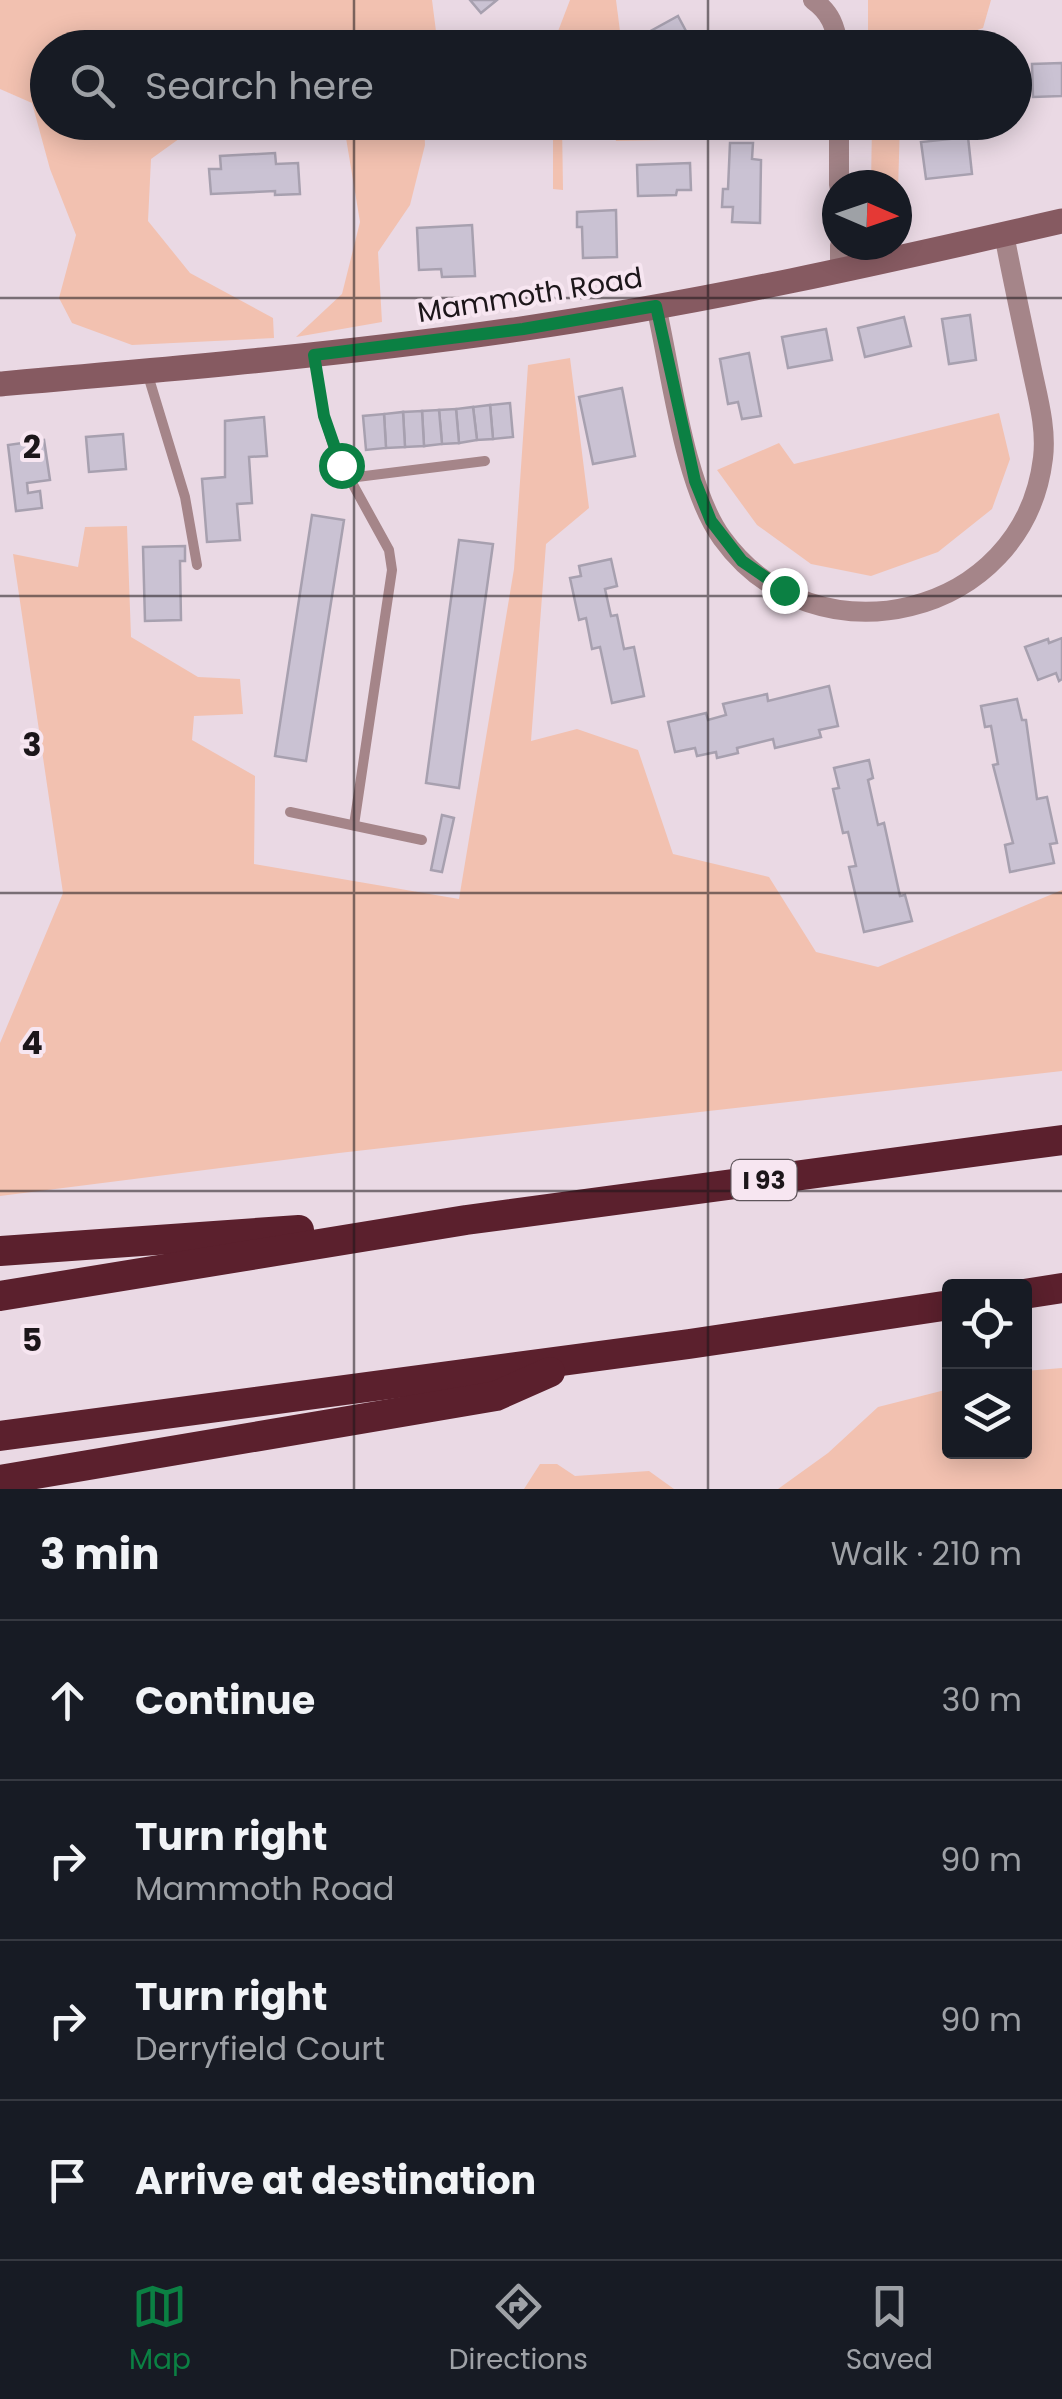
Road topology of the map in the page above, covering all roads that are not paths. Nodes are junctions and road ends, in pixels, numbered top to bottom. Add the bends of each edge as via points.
1 (813, 0) edge
2 (836, 30) edge
3 (839, 140) edge
4 (840, 170) edge
5 (1062, 220) edge
6 (1004, 234) junction
7 (912, 247) edge
8 (829, 260) edge
9 (656, 306) junction
10 (314, 355) junction
11 (147, 371) junction
12 (0, 384) edge
13 (486, 461) dead end
14 (349, 478) junction
15 (197, 565) dead end
16 (290, 812) dead end
17 (354, 825) junction
18 (422, 840) dead end
19 (1062, 1140) edge
20 (466, 1220) junction
21 (0, 1251) edge
22 (1062, 1288) edge
23 (1032, 1293) edge
24 (0, 1296) edge
25 (942, 1306) edge
26 (582, 1358) junction
27 (0, 1436) edge
28 (0, 1480) edge

1 - 2 street
3 - 4 street
5 - 6 main road, Mammoth Road
6 - 7 main road, Mammoth Road
6 - 9 street via 1044,428 1037,486 1027,514 994,561 948,594 900,610 858,612 810,602 761,576 724,540 695,481
8 - 9 main road, Mammoth Road
9 - 10 main road, Mammoth Road
10 - 11 main road, Mammoth Road
10 - 14 lane via 329,438
11 - 12 main road, Mammoth Road
11 - 15 lane
13 - 14 lane
14 - 17 lane via 389,550 392,570
16 - 17 lane
17 - 18 lane
19 - 20 highway, I 93
20 - 21 highway
20 - 24 highway, I 93
22 - 23 highway
25 - 26 highway
26 - 27 highway
26 - 28 highway via 496,1396

